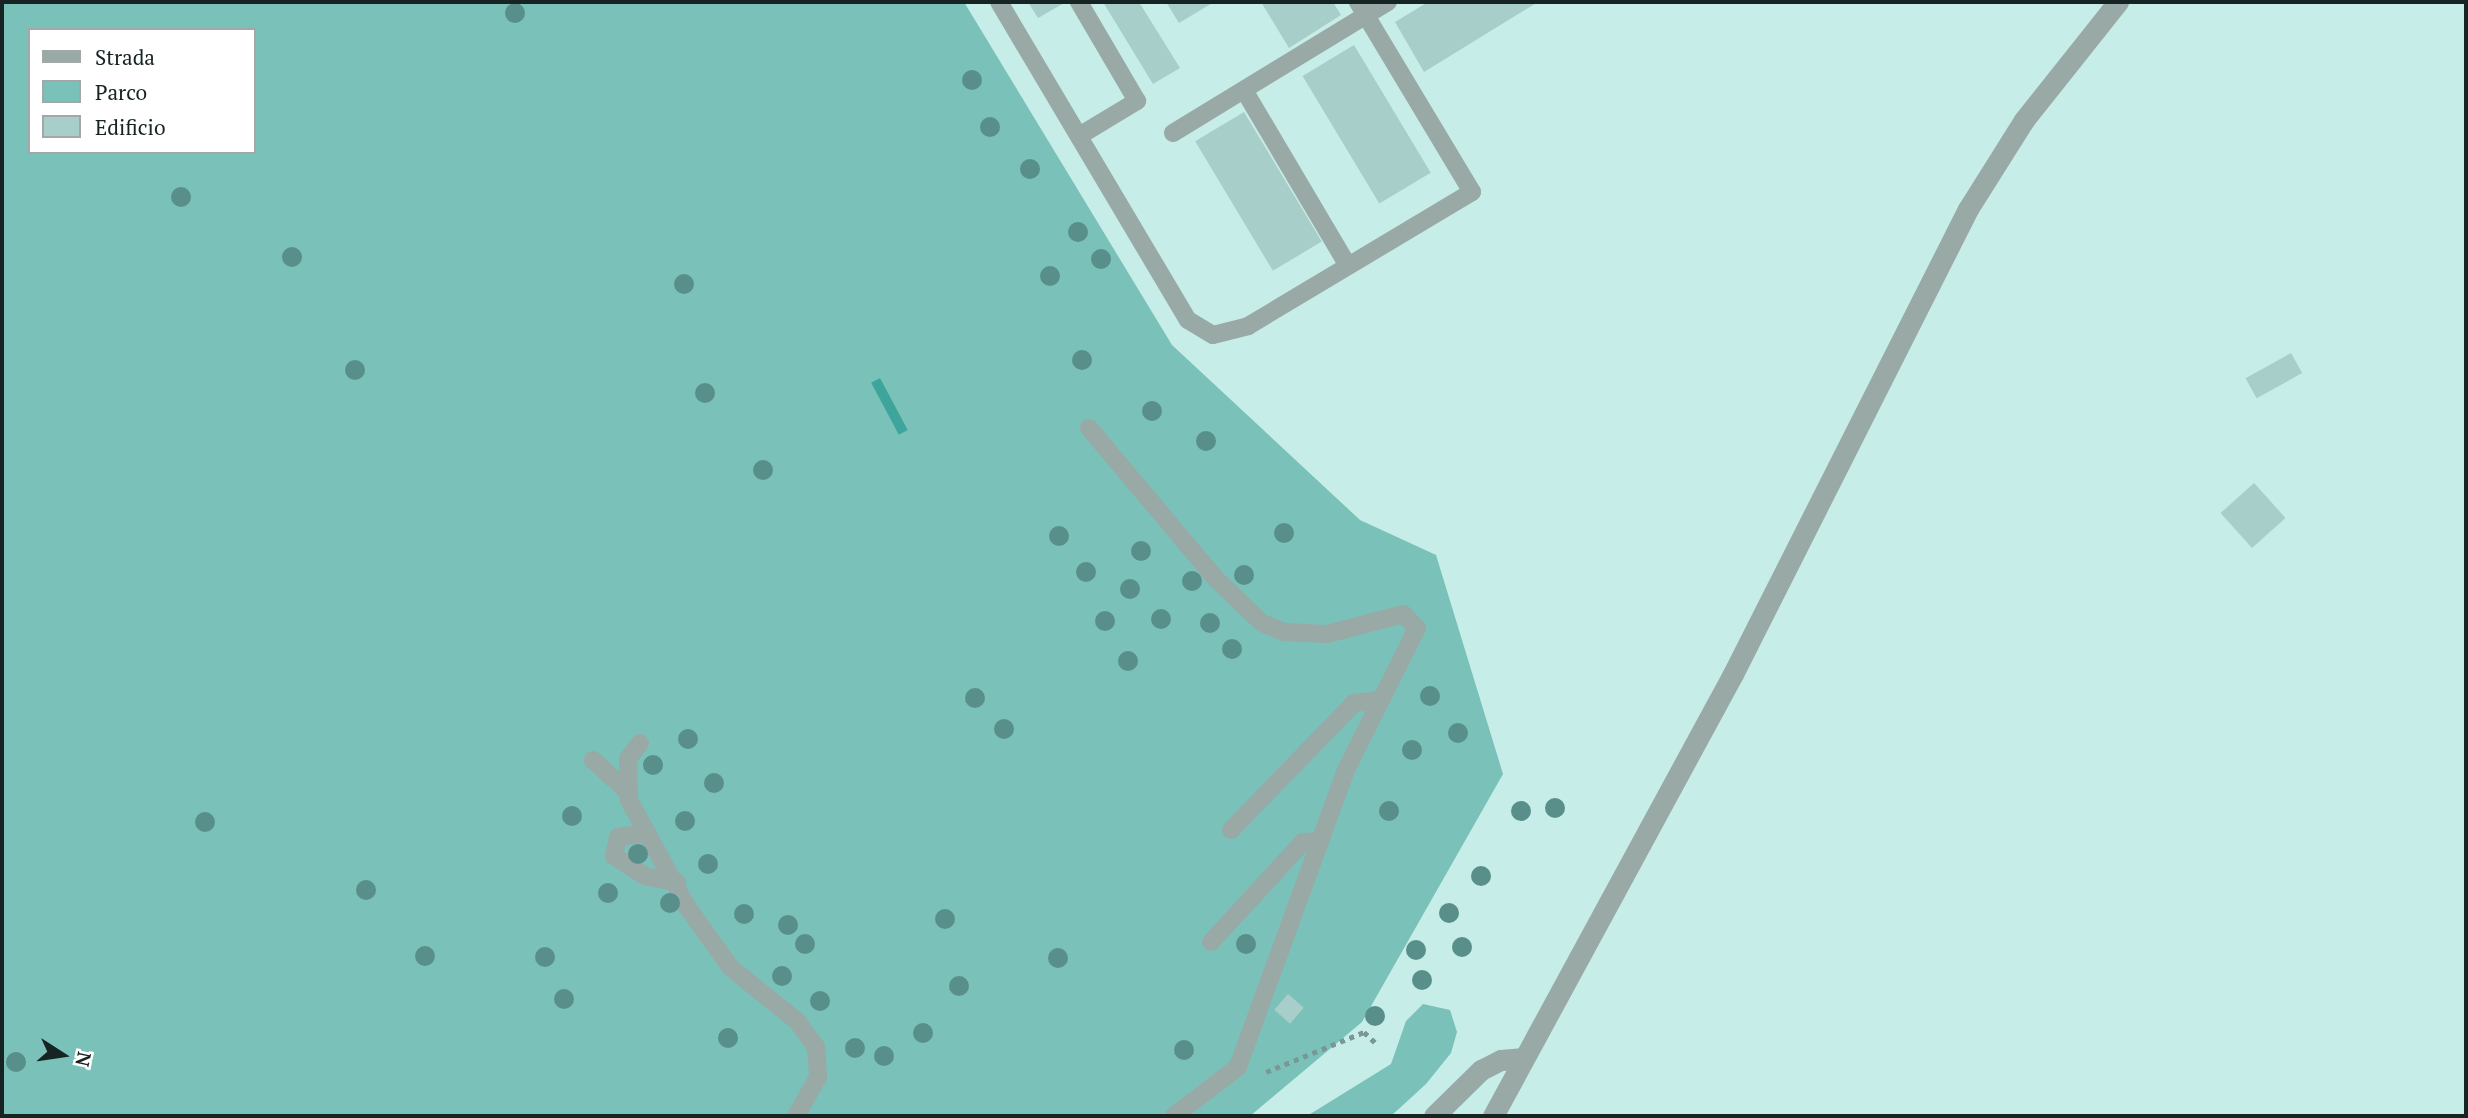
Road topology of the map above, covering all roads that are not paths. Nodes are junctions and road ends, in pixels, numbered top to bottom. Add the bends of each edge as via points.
1 (999, 2) edge
2 (1079, 2) edge
3 (1388, 2) edge
4 (2118, 2) edge
5 (1362, 8) edge
6 (1244, 90) junction
7 (1173, 132) dead end
8 (1079, 136) junction
9 (1348, 266) junction
10 (1089, 428) dead end
11 (1380, 700) junction
12 (640, 743) dead end
13 (593, 760) dead end
14 (629, 793) junction
15 (1230, 830) dead end
16 (647, 832) junction
17 (1320, 841) junction
18 (677, 883) junction
19 (1211, 942) dead end
20 (1524, 1058) junction
21 (796, 1116) edge
22 (1174, 1116) edge
23 (1434, 1116) edge
24 (1493, 1116) edge

1 - 8 lane
2 - 8 lane via 1138,101
3 - 5 lane
4 - 20 street via 2024,120 1968,209 1733,674
5 - 6 lane
5 - 9 lane via 1472,191
6 - 7 lane
6 - 9 lane
8 - 9 lane via 1198,328 1213,335 1237,332
10 - 11 lane via 1216,579 1262,623 1303,635 1403,614 1413,620 1415,638
11 - 15 lane via 1354,703
11 - 17 lane
12 - 14 lane via 628,759
13 - 14 lane
14 - 16 lane
16 - 18 lane
16 - 18 lane via 618,837 614,856 645,876
17 - 19 lane via 1303,842
17 - 22 lane via 1238,1067
18 - 21 lane via 731,968 797,1021 816,1047 818,1077
20 - 23 street via 1481,1070
20 - 24 street

